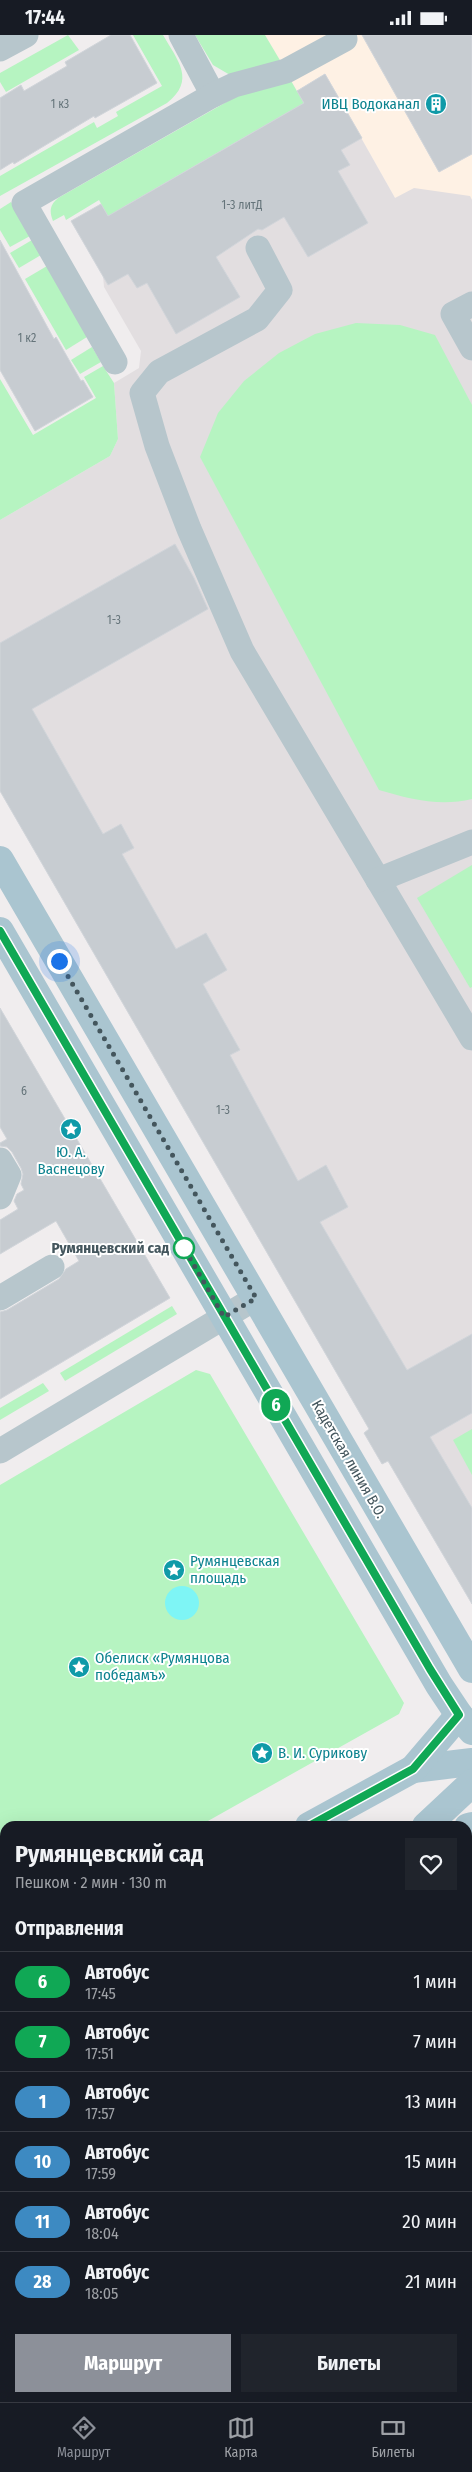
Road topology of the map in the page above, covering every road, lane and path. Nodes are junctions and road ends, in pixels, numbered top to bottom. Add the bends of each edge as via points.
1 (26, 35) edge
2 (181, 35) edge
3 (345, 39) dead end
4 (0, 49) edge
5 (214, 95) junction
6 (258, 248) dead end
7 (472, 304) edge
8 (472, 348) edge
9 (115, 362) dead end
10 (472, 842) edge
11 (0, 860) edge
12 (378, 879) junction
13 (0, 931) edge
14 (472, 1038) edge
15 (0, 1160) edge
16 (0, 1197) edge
17 (52, 1267) dead end
18 (0, 1298) edge
19 (256, 1298) junction
20 (224, 1317) junction
21 (0, 1451) edge
22 (472, 1669) edge
23 (465, 1723) edge
24 (472, 1762) edge
25 (413, 1769) junction
26 (472, 1783) edge
27 (318, 1821) edge
28 (431, 1821) edge

1 - 4 street
2 - 5 street
3 - 5 street via 286,71 234,85
5 - 9 street via 24,203
6 - 12 street via 280,290 257,319 159,372 142,393 189,529 242,651
7 - 8 street via 453,314
10 - 12 street
11 - 19 main road, Кадетская линия В.О.
12 - 14 street
13 - 20 main road
15 - 16 street via 9,1175
17 - 18 street
19 - 20 street
19 - 22 main road, Кадетская линия В.О.
20 - 21 street
20 - 23 main road via 434,1677
23 - 25 main road
24 - 25 main road
25 - 27 main road
26 - 28 main road

